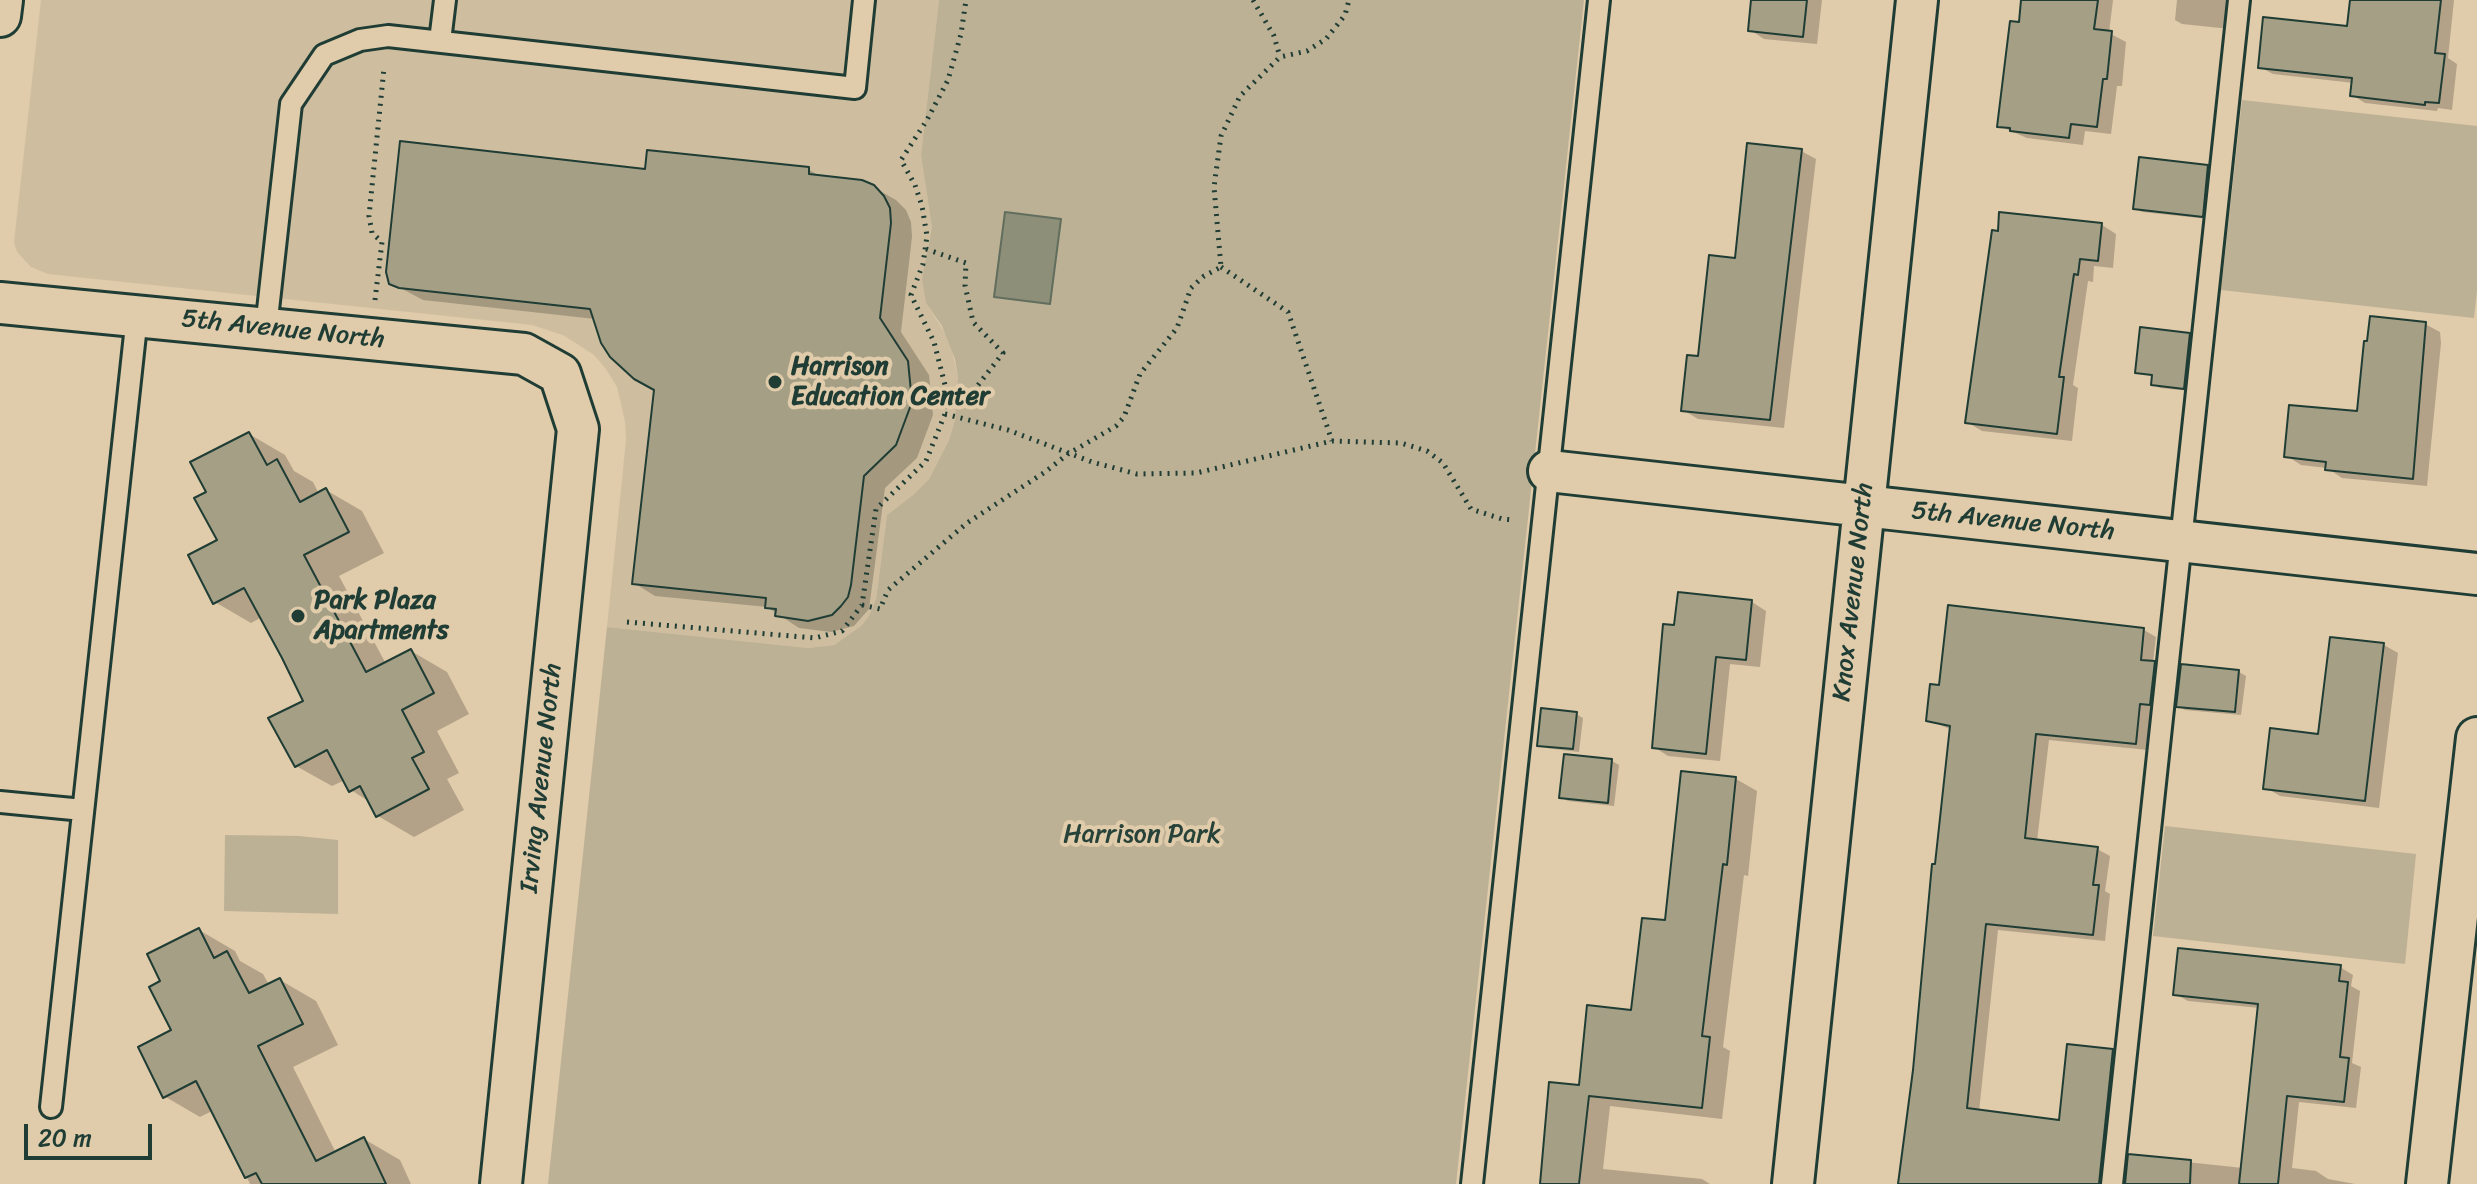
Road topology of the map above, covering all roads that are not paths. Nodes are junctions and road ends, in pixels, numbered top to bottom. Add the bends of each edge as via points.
1 (2, 0) edge
2 (445, 0) edge
3 (864, 0) edge
4 (1599, 0) edge
5 (1917, 0) edge
6 (2239, 0) edge
7 (0, 16) edge
8 (440, 41) junction
9 (0, 303) edge
10 (137, 316) junction
11 (266, 328) junction
12 (560, 374) joint
13 (1549, 471) junction
14 (1864, 505) junction
15 (2182, 541) junction
16 (2477, 574) edge
17 (2476, 760) edge
18 (0, 802) edge
19 (83, 810) junction
20 (51, 1107) dead end
21 (501, 1184) edge
22 (1472, 1184) edge
23 (1793, 1184) edge
24 (2112, 1184) edge
25 (2427, 1184) edge

1 - 7 street
2 - 8 lane
3 - 8 lane via 855,88
4 - 13 lane
5 - 14 street, Knox Avenue North
6 - 15 lane
8 - 11 lane via 388,36 360,40 324,55 291,104
9 - 10 street, 5th Avenue North
10 - 11 street, 5th Avenue North
10 - 19 lane
11 - 12 street, 5th Avenue North via 524,354
12 - 21 street, Irving Avenue North via 578,429
13 - 14 street, 5th Avenue North
13 - 22 lane
14 - 15 street, 5th Avenue North
14 - 23 street, Knox Avenue North
15 - 16 street, 5th Avenue North
15 - 24 lane
17 - 25 street
18 - 19 lane
19 - 20 lane

